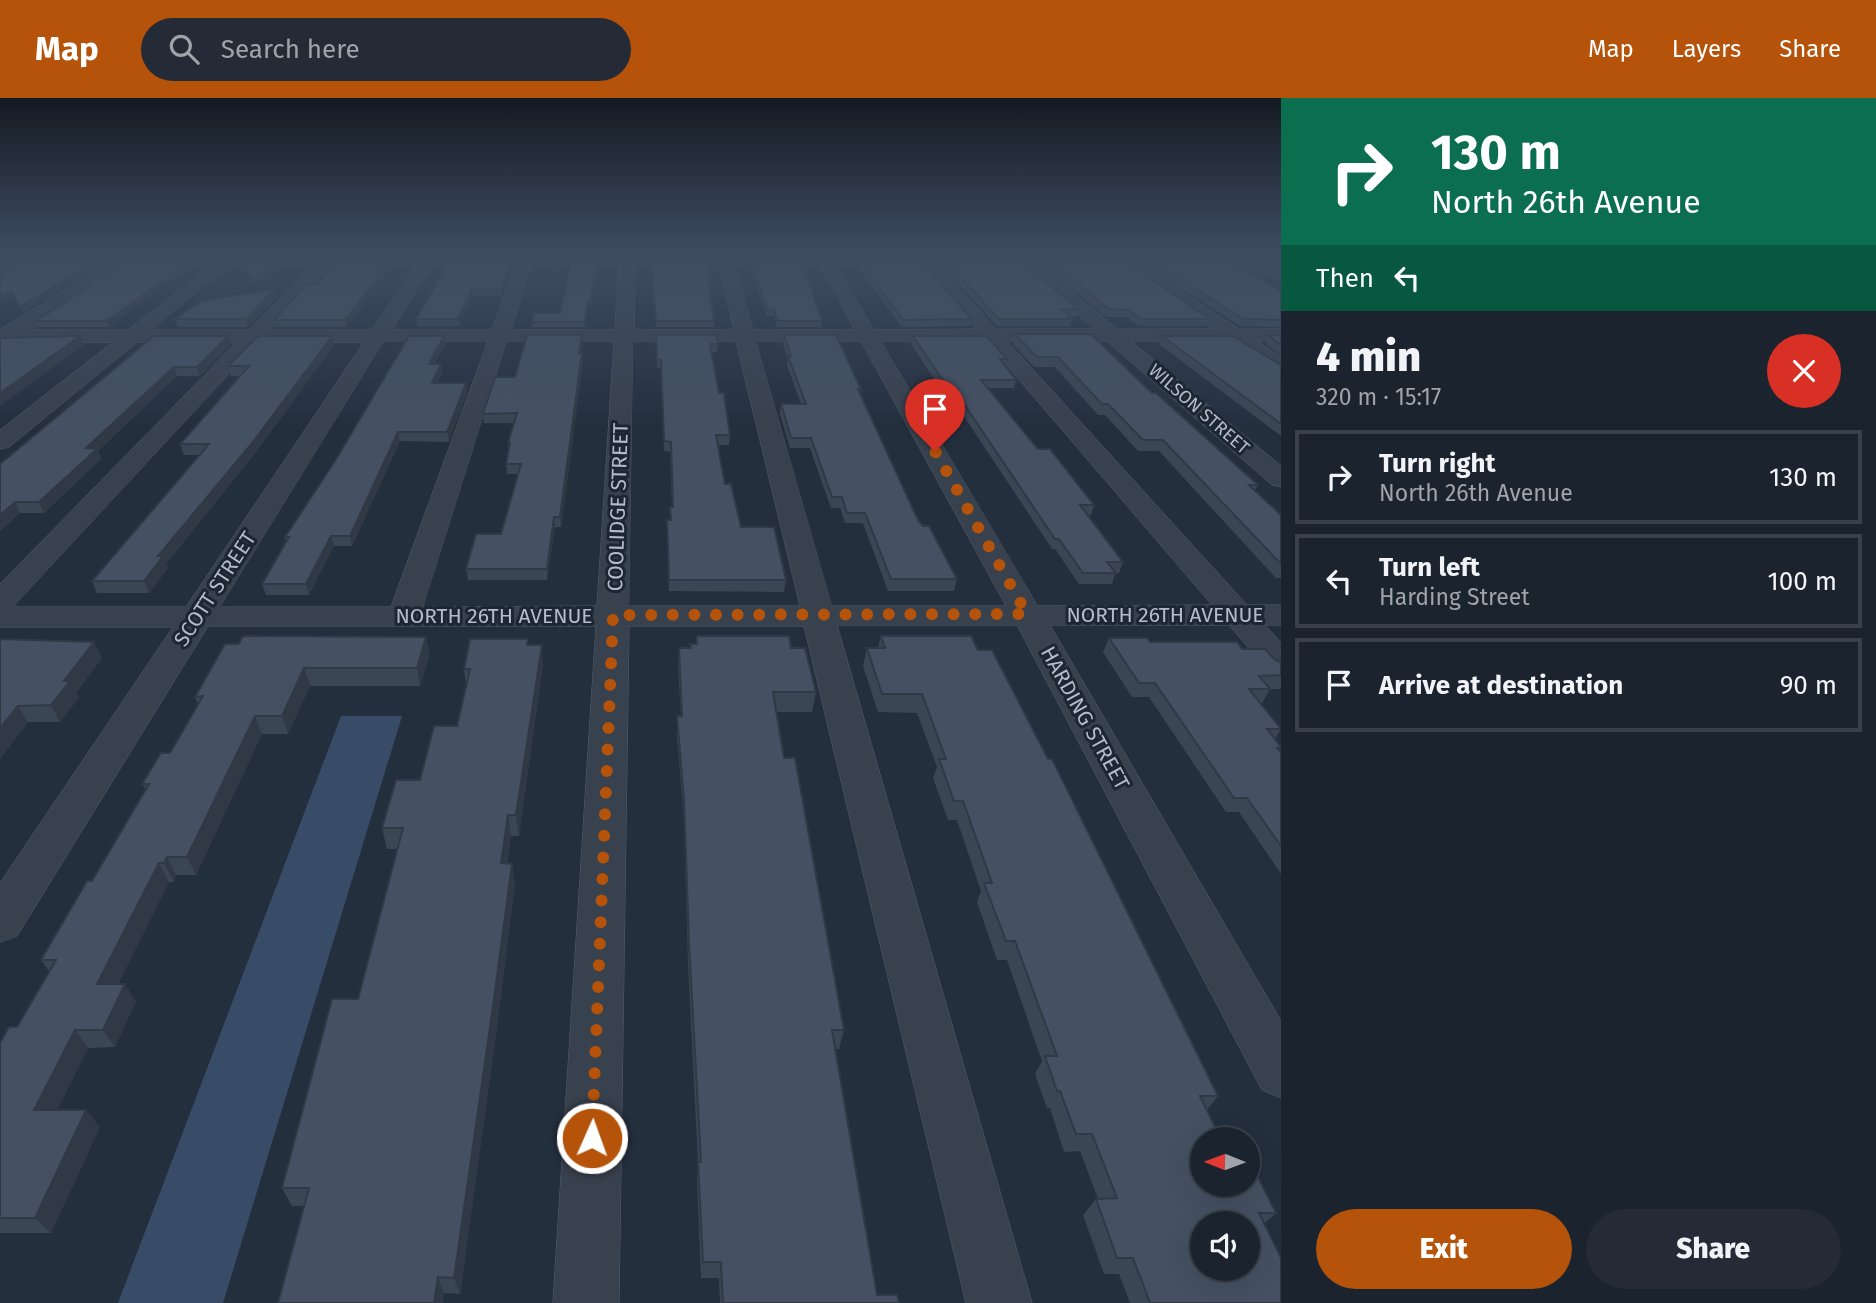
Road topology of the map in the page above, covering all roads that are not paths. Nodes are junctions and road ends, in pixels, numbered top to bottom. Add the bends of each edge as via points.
1 (41, 313) edge
2 (161, 313) edge
3 (276, 313) edge
4 (392, 313) edge
5 (507, 313) edge
6 (626, 313) edge
7 (739, 313) edge
8 (856, 313) edge
9 (971, 313) edge
10 (1086, 313) edge
11 (1203, 313) edge
12 (1234, 334) junction
13 (1281, 334) edge
14 (378, 335) junction
15 (499, 335) junction
16 (625, 335) junction
17 (745, 335) junction
18 (869, 335) junction
19 (990, 335) junction
20 (1112, 335) junction
21 (133, 336) junction
22 (254, 336) junction
23 (3, 337) edge
24 (1281, 366) edge
25 (0, 442) edge
26 (1281, 479) edge
27 (0, 602) edge
28 (820, 614) junction
29 (1027, 614) junction
30 (613, 615) junction
31 (1238, 615) junction
32 (1281, 615) edge
33 (404, 616) junction
34 (0, 617) edge
35 (197, 617) junction
36 (1281, 664) edge
37 (0, 922) edge
38 (1281, 1072) edge
39 (586, 1303) edge
40 (999, 1303) edge

1 - 23 street
2 - 21 street
3 - 22 street
4 - 14 street, SCOTT STREET
5 - 15 street
6 - 16 street, COOLIDGE STREET
7 - 17 street
8 - 18 street, HARDING STREET
9 - 19 street
10 - 20 street, WILSON STREET
11 - 12 street
12 - 13 street
12 - 20 street
12 - 24 street
14 - 15 street
14 - 22 street
14 - 35 street, SCOTT STREET
15 - 16 street
15 - 33 street
16 - 17 street
16 - 30 street, COOLIDGE STREET
17 - 18 street
17 - 28 street
18 - 19 street
18 - 29 street, HARDING STREET
19 - 20 street
19 - 31 street
20 - 26 street, WILSON STREET
21 - 22 street
21 - 23 street
21 - 25 street
22 - 27 street
28 - 29 street, NORTH 26TH AVENUE
28 - 30 street, NORTH 26TH AVENUE
28 - 40 street
29 - 31 street, NORTH 26TH AVENUE
29 - 38 street, HARDING STREET
30 - 33 street, NORTH 26TH AVENUE
30 - 39 street, COOLIDGE STREET
31 - 32 street, NORTH 26TH AVENUE
31 - 36 street
33 - 35 street, NORTH 26TH AVENUE
34 - 35 street, NORTH 26TH AVENUE
35 - 37 street, SCOTT STREET

